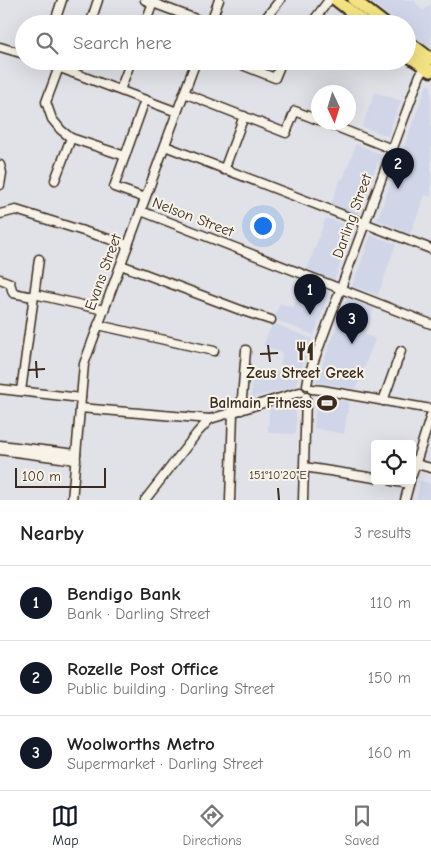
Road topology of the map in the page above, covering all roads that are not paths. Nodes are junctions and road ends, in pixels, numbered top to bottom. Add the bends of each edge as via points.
1 (62, 0) edge
2 (98, 0) edge
3 (219, 0) edge
4 (280, 0) edge
5 (329, 0) edge
6 (336, 0) edge
7 (354, 0) edge
8 (150, 1) edge
9 (57, 15) edge
10 (93, 15) edge
11 (147, 15) edge
12 (187, 15) edge
13 (213, 15) edge
14 (269, 15) edge
15 (318, 15) edge
16 (355, 15) edge
17 (373, 15) edge
18 (0, 47) edge
19 (416, 50) edge
20 (15, 51) edge
21 (416, 59) edge
22 (430, 64) edge
23 (58, 70) edge
24 (65, 70) edge
25 (74, 70) edge
26 (128, 70) edge
27 (193, 70) edge
28 (255, 70) edge
29 (278, 70) edge
30 (73, 73) junction
31 (120, 90) junction
32 (184, 93) junction
33 (145, 100) junction
34 (178, 112) junction
35 (244, 116) junction
36 (311, 117) edge
37 (344, 130) edge
38 (71, 138) junction
39 (165, 146) junction
40 (392, 149) junction
41 (125, 156) junction
42 (0, 165) edge
43 (224, 170) junction
44 (55, 180) dead end
45 (0, 185) edge
46 (145, 198) junction
47 (140, 211) junction
48 (0, 214) edge
49 (365, 224) junction
50 (128, 245) junction
51 (431, 249) edge
52 (39, 259) dead end
53 (121, 265) junction
54 (0, 279) edge
55 (341, 289) junction
56 (33, 296) junction
57 (104, 310) junction
58 (271, 320) dead end
59 (98, 324) junction
60 (431, 324) edge
61 (246, 350) dead end
62 (214, 351) dead end
63 (401, 351) dead end
64 (309, 387) junction
65 (0, 389) edge
66 (21, 391) junction
67 (303, 395) junction
68 (81, 398) junction
69 (383, 401) junction
70 (80, 408) junction
71 (431, 409) edge
72 (237, 411) junction
73 (431, 415) edge
74 (210, 419) junction
75 (0, 445) edge
76 (0, 450) edge
77 (32, 451) junction
78 (76, 457) junction
79 (416, 464) joint
80 (304, 467) junction
81 (431, 468) edge
82 (371, 477) edge
83 (409, 485) edge
84 (72, 500) edge
85 (144, 500) edge
86 (230, 500) edge
87 (303, 500) edge
88 (405, 500) edge

1 - 9 street
2 - 10 street
3 - 13 street
4 - 14 street
5 - 15 street
6 - 16 highway
7 - 17 highway
8 - 11 street
8 - 12 street
18 - 20 street
19 - 22 highway
21 - 22 highway
22 - 40 street, Darling Street via 420,75
23 - 38 street via 46,102 52,119
24 - 30 street
25 - 30 street
26 - 31 street
27 - 32 street, Evans Street
28 - 29 street via 275,78
30 - 31 street
31 - 33 street
32 - 34 street, Evans Street
32 - 35 street
33 - 34 street
33 - 41 street
34 - 39 street, Evans Street
35 - 36 street via 286,133 294,111
35 - 43 street
37 - 40 street
38 - 41 street
38 - 44 street
39 - 43 street
39 - 46 street, Evans Street
40 - 49 street, Darling Street
41 - 46 street via 114,187
42 - 45 street
43 - 49 street
46 - 47 street, Evans Street
47 - 50 street, Evans Street
47 - 55 street, Nelson Street
48 - 50 street via 16,210
49 - 51 street
49 - 55 street, Darling Street
50 - 53 street, Evans Street
52 - 56 street
53 - 57 street, Evans Street
53 - 58 street
54 - 56 street via 10,283 13,293
55 - 60 street, Nelson Street
55 - 64 street, Darling Street via 309,374
56 - 57 street
56 - 66 street
57 - 59 street, Evans Street
59 - 62 street
59 - 68 street, Evans Street via 84,364
61 - 72 street
63 - 69 street
64 - 67 street via 311,394
64 - 69 street
65 - 66 street
66 - 68 street
67 - 72 street
67 - 80 street
68 - 70 street, Evans Street
69 - 71 street
70 - 74 street
70 - 78 street, Evans Street
72 - 74 street
72 - 86 street
73 - 79 street
74 - 85 street
75 - 77 street
76 - 77 street
77 - 78 street
78 - 84 street, Evans Street
79 - 81 street
80 - 82 street
80 - 87 street
83 - 88 street

